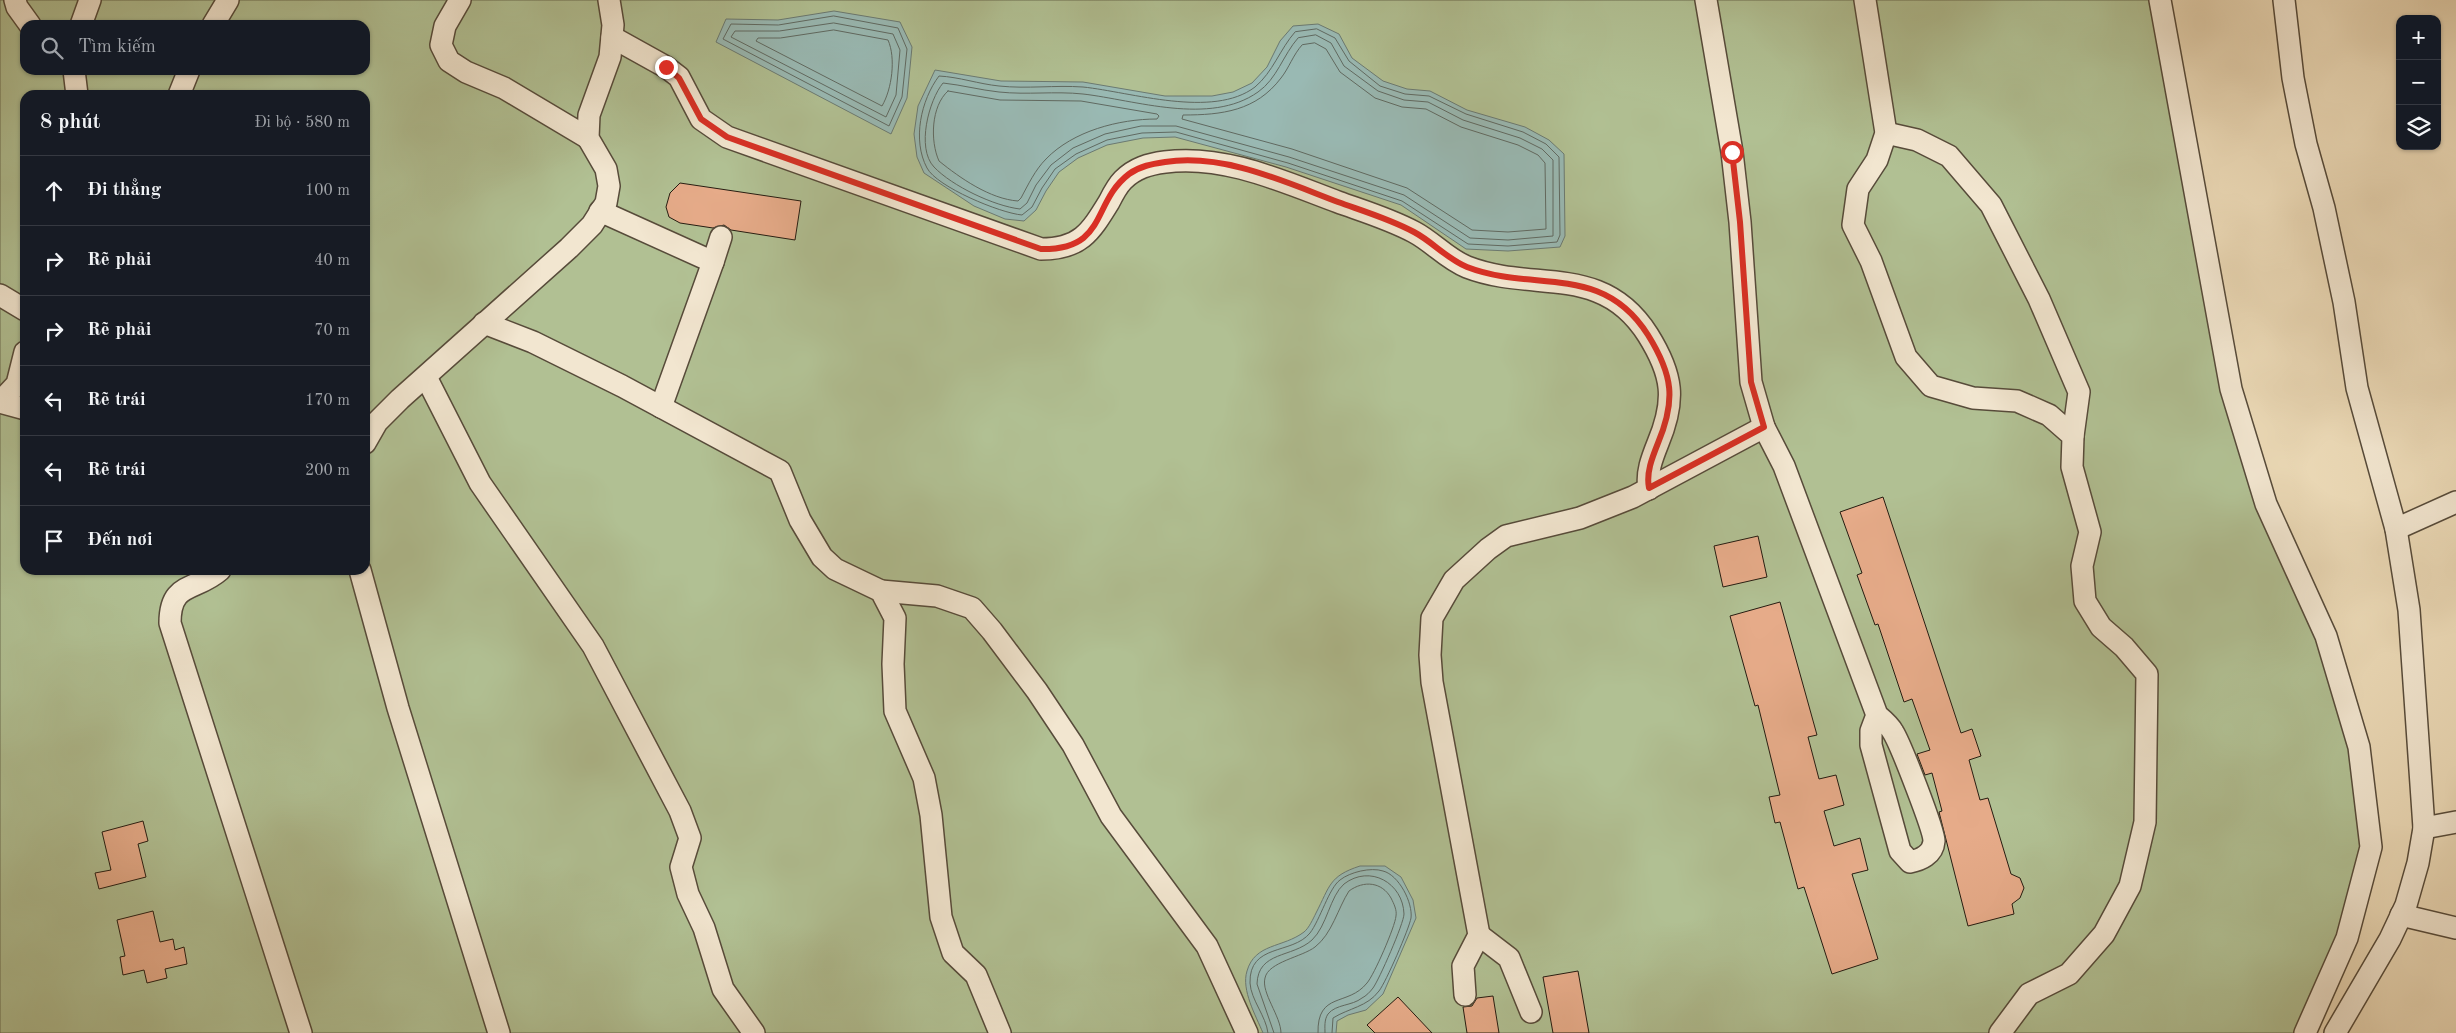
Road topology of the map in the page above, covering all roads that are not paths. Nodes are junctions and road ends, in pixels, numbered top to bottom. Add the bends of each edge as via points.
1 (15, 0) edge
2 (90, 0) edge
3 (228, 0) edge
4 (460, 0) edge
5 (610, 0) edge
6 (1706, 0) edge
7 (1865, 0) edge
8 (2160, 0) edge
9 (2288, 0) edge
10 (26, 20) edge
11 (83, 20) edge
12 (216, 20) edge
13 (612, 37) junction
14 (75, 75) edge
15 (187, 75) edge
16 (76, 90) edge
17 (180, 90) edge
18 (1886, 133) junction
19 (588, 138) junction
20 (600, 211) junction
21 (721, 238) dead end
22 (712, 262) junction
23 (0, 295) edge
24 (20, 307) edge
25 (484, 323) junction
26 (20, 361) edge
27 (426, 377) junction
28 (8, 382) edge
29 (0, 402) edge
30 (661, 407) junction
31 (20, 408) edge
32 (1764, 427) junction
33 (370, 434) edge
34 (2073, 436) junction
35 (1649, 488) junction
36 (2456, 502) edge
37 (2396, 529) junction
38 (212, 575) edge
39 (361, 575) edge
40 (881, 591) junction
41 (1878, 715) junction
42 (2456, 822) edge
43 (2424, 828) junction
44 (2401, 915) junction
45 (2456, 928) edge
46 (1480, 935) junction
47 (1466, 995) dead end
48 (1530, 1012) dead end
49 (301, 1033) edge
50 (499, 1033) edge
51 (754, 1033) edge
52 (1000, 1033) edge
53 (1247, 1033) edge
54 (2000, 1033) edge
55 (2305, 1033) edge
56 (2335, 1033) edge

1 - 10 street
2 - 11 street
3 - 12 street
4 - 19 street via 445,26 441,45 449,61 504,88
5 - 13 street
6 - 32 street via 1732,152 1751,382
7 - 18 street
8 - 55 street via 2231,388 2266,504 2326,636 2359,747 2371,847 2347,938
9 - 37 street via 2293,78 2306,144 2342,293 2357,388
13 - 19 street via 610,57 589,114
13 - 35 street via 666,67 679,78 701,119 727,137 1041,249 1056,249 1083,239 1092,230 1120,182 1143,166 1167,162 1213,162 1271,176 1383,218 1414,232 1458,263 1476,270 1578,285 1613,297 1647,334 1668,375 1671,390 1666,425 1647,479
14 - 16 street
15 - 17 street
18 - 34 street via 1918,140 1949,156 1991,205 2039,298 2079,392
18 - 34 street via 1877,160 1858,189 1853,225 1871,261 1906,357 1931,386 1973,398 2017,401 2049,415
19 - 20 street via 606,169 609,186 606,203
20 - 22 street
20 - 25 street via 592,225 570,248
21 - 22 street
22 - 30 street
23 - 24 street
25 - 27 street
25 - 30 street via 533,342
26 - 28 street
27 - 33 street via 377,422
27 - 51 street via 480,483 593,646 680,811 690,838 681,867 688,894 704,928 723,990
28 - 29 street
29 - 31 street
30 - 40 street via 780,471 800,520 822,557 835,569
32 - 35 street
32 - 41 street via 1784,466
34 - 54 street via 2072,467 2090,532 2082,566 2085,601 2101,627 2147,674 2145,822 2130,886 2104,934 2069,974 2029,994
35 - 46 street via 1580,518 1506,536 1454,580 1432,618 1432,682
36 - 37 street
37 - 43 street via 2409,610
38 - 49 street via 179,593 170,607 170,623
39 - 50 street via 398,708
40 - 52 street via 895,618 895,711 924,778 941,917 953,953 976,975
40 - 53 street via 937,596 972,608 992,631 1073,745 1111,816 1207,946
41 - 41 street via 1871,731 1871,745 1900,850 1910,862 1922,860 1934,841 1930,824 1893,731
42 - 43 street
43 - 44 street via 2418,863
44 - 45 street
44 - 56 street
46 - 47 street via 1463,966
46 - 48 street via 1509,958

